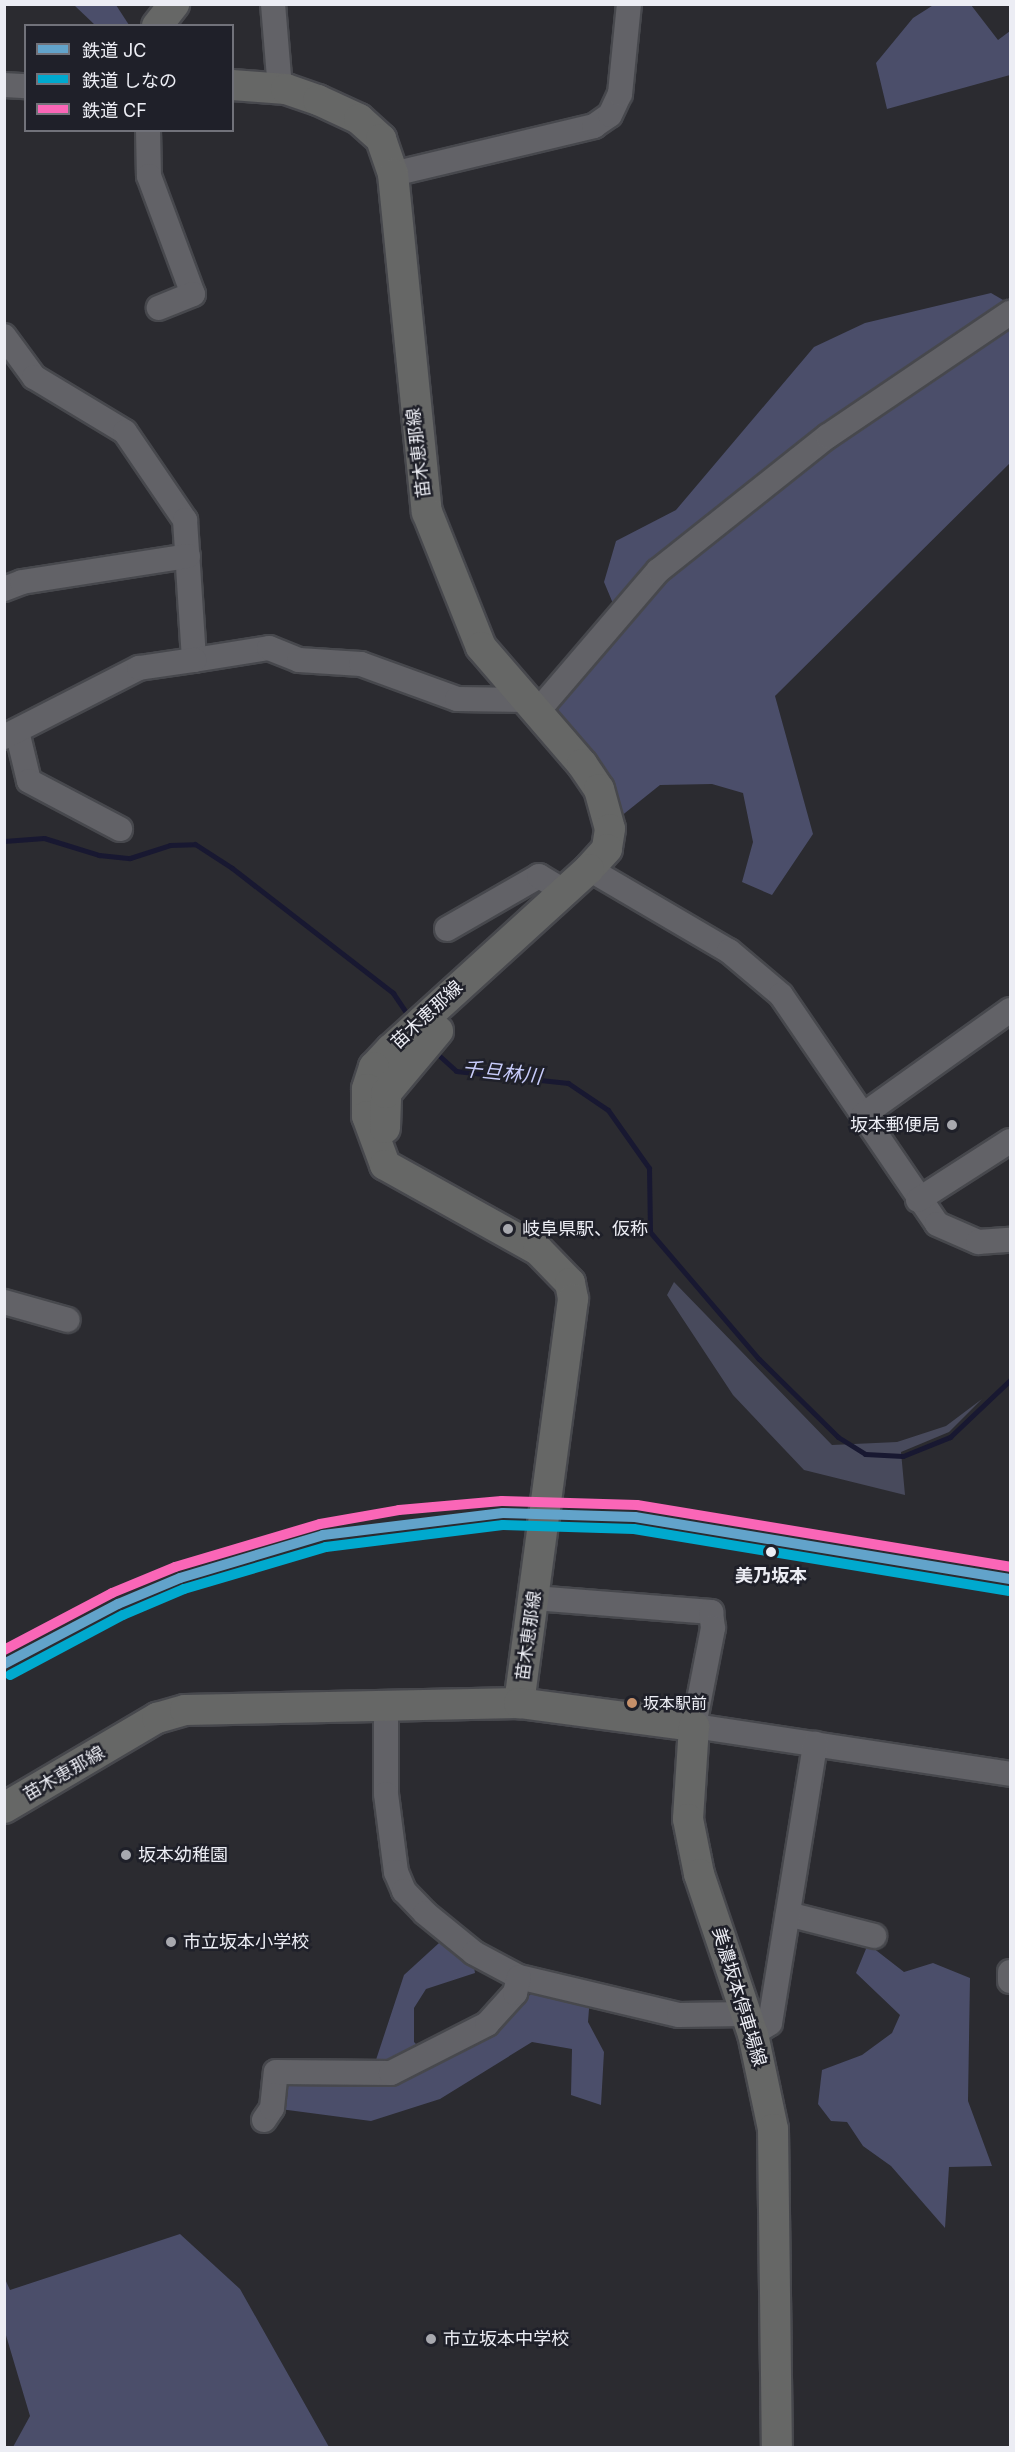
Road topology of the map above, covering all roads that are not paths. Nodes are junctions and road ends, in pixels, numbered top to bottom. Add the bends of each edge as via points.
1 (174, 4) edge
2 (273, 4) edge
3 (629, 4) edge
4 (159, 24) edge
5 (4, 85) edge
6 (234, 85) edge
7 (24, 86) edge
8 (280, 88) junction
9 (148, 132) edge
10 (393, 174) junction
11 (159, 308) dead end
12 (1011, 313) edge
13 (4, 336) edge
14 (188, 556) junction
15 (4, 589) edge
16 (194, 660) junction
17 (531, 706) junction
18 (11, 734) edge
19 (120, 829) dead end
20 (589, 869) junction
21 (564, 891) junction
22 (447, 929) dead end
23 (458, 998) junction
24 (1011, 1010) edge
25 (863, 1115) junction
26 (1011, 1141) edge
27 (918, 1200) junction
28 (1011, 1240) edge
29 (4, 1302) edge
30 (68, 1320) dead end
31 (534, 1598) junction
32 (519, 1703) junction
33 (386, 1709) junction
34 (694, 1726) junction
35 (815, 1744) junction
36 (1011, 1774) edge
37 (4, 1808) edge
38 (788, 1914) junction
39 (874, 1936) dead end
40 (1011, 1972) edge
41 (519, 1977) junction
42 (1011, 1981) edge
43 (750, 2024) junction
44 (264, 2120) dead end
45 (777, 2448) edge

1 - 4 main road
2 - 8 street
3 - 10 street via 620,94 610,114 594,126
5 - 7 street
6 - 8 main road, 苗木恵那線
8 - 10 main road, 苗木恵那線 via 359,119 381,139
9 - 11 street via 150,176 193,294
10 - 17 main road, 苗木恵那線 via 427,512 481,648
12 - 17 street via 828,436 658,571
13 - 14 street via 34,377 124,432 185,520
14 - 15 street via 22,582
14 - 16 street
16 - 17 street via 269,648 299,660 361,664 457,699
16 - 18 street via 139,668
17 - 20 main road, 苗木恵那線 via 599,789 610,830 607,849
18 - 19 street via 29,781
20 - 21 main road, 苗木恵那線
20 - 23 main road, 苗木恵那線 via 549,927
20 - 25 street via 659,907 755,969 796,1013
21 - 22 street via 538,876
21 - 23 main road, 苗木恵那線
23 - 31 main road, 苗木恵那線 via 400,1054 374,1067 367,1089 367,1116 385,1165 538,1250 570,1283 573,1299
24 - 25 street
25 - 27 street
26 - 27 street
27 - 28 street via 948,1232 978,1242
29 - 30 street
31 - 32 main road, 苗木恵那線
31 - 34 street via 711,1612 713,1628
32 - 33 main road, 苗木恵那線
32 - 34 main road
33 - 37 main road, 苗木恵那線 via 176,1713 157,1718
33 - 41 street via 386,1794 396,1872 404,1890 474,1953
34 - 35 street
34 - 43 main road, 美濃坂本停車場線 via 688,1819 699,1874
35 - 36 street
35 - 38 street
38 - 39 street
38 - 43 street via 770,2023
40 - 42 street
41 - 43 street via 678,2015
41 - 44 street via 515,1993 487,2024 391,2073 276,2072 272,2108
43 - 45 main road, 美濃坂本停車場線 via 776,2167

